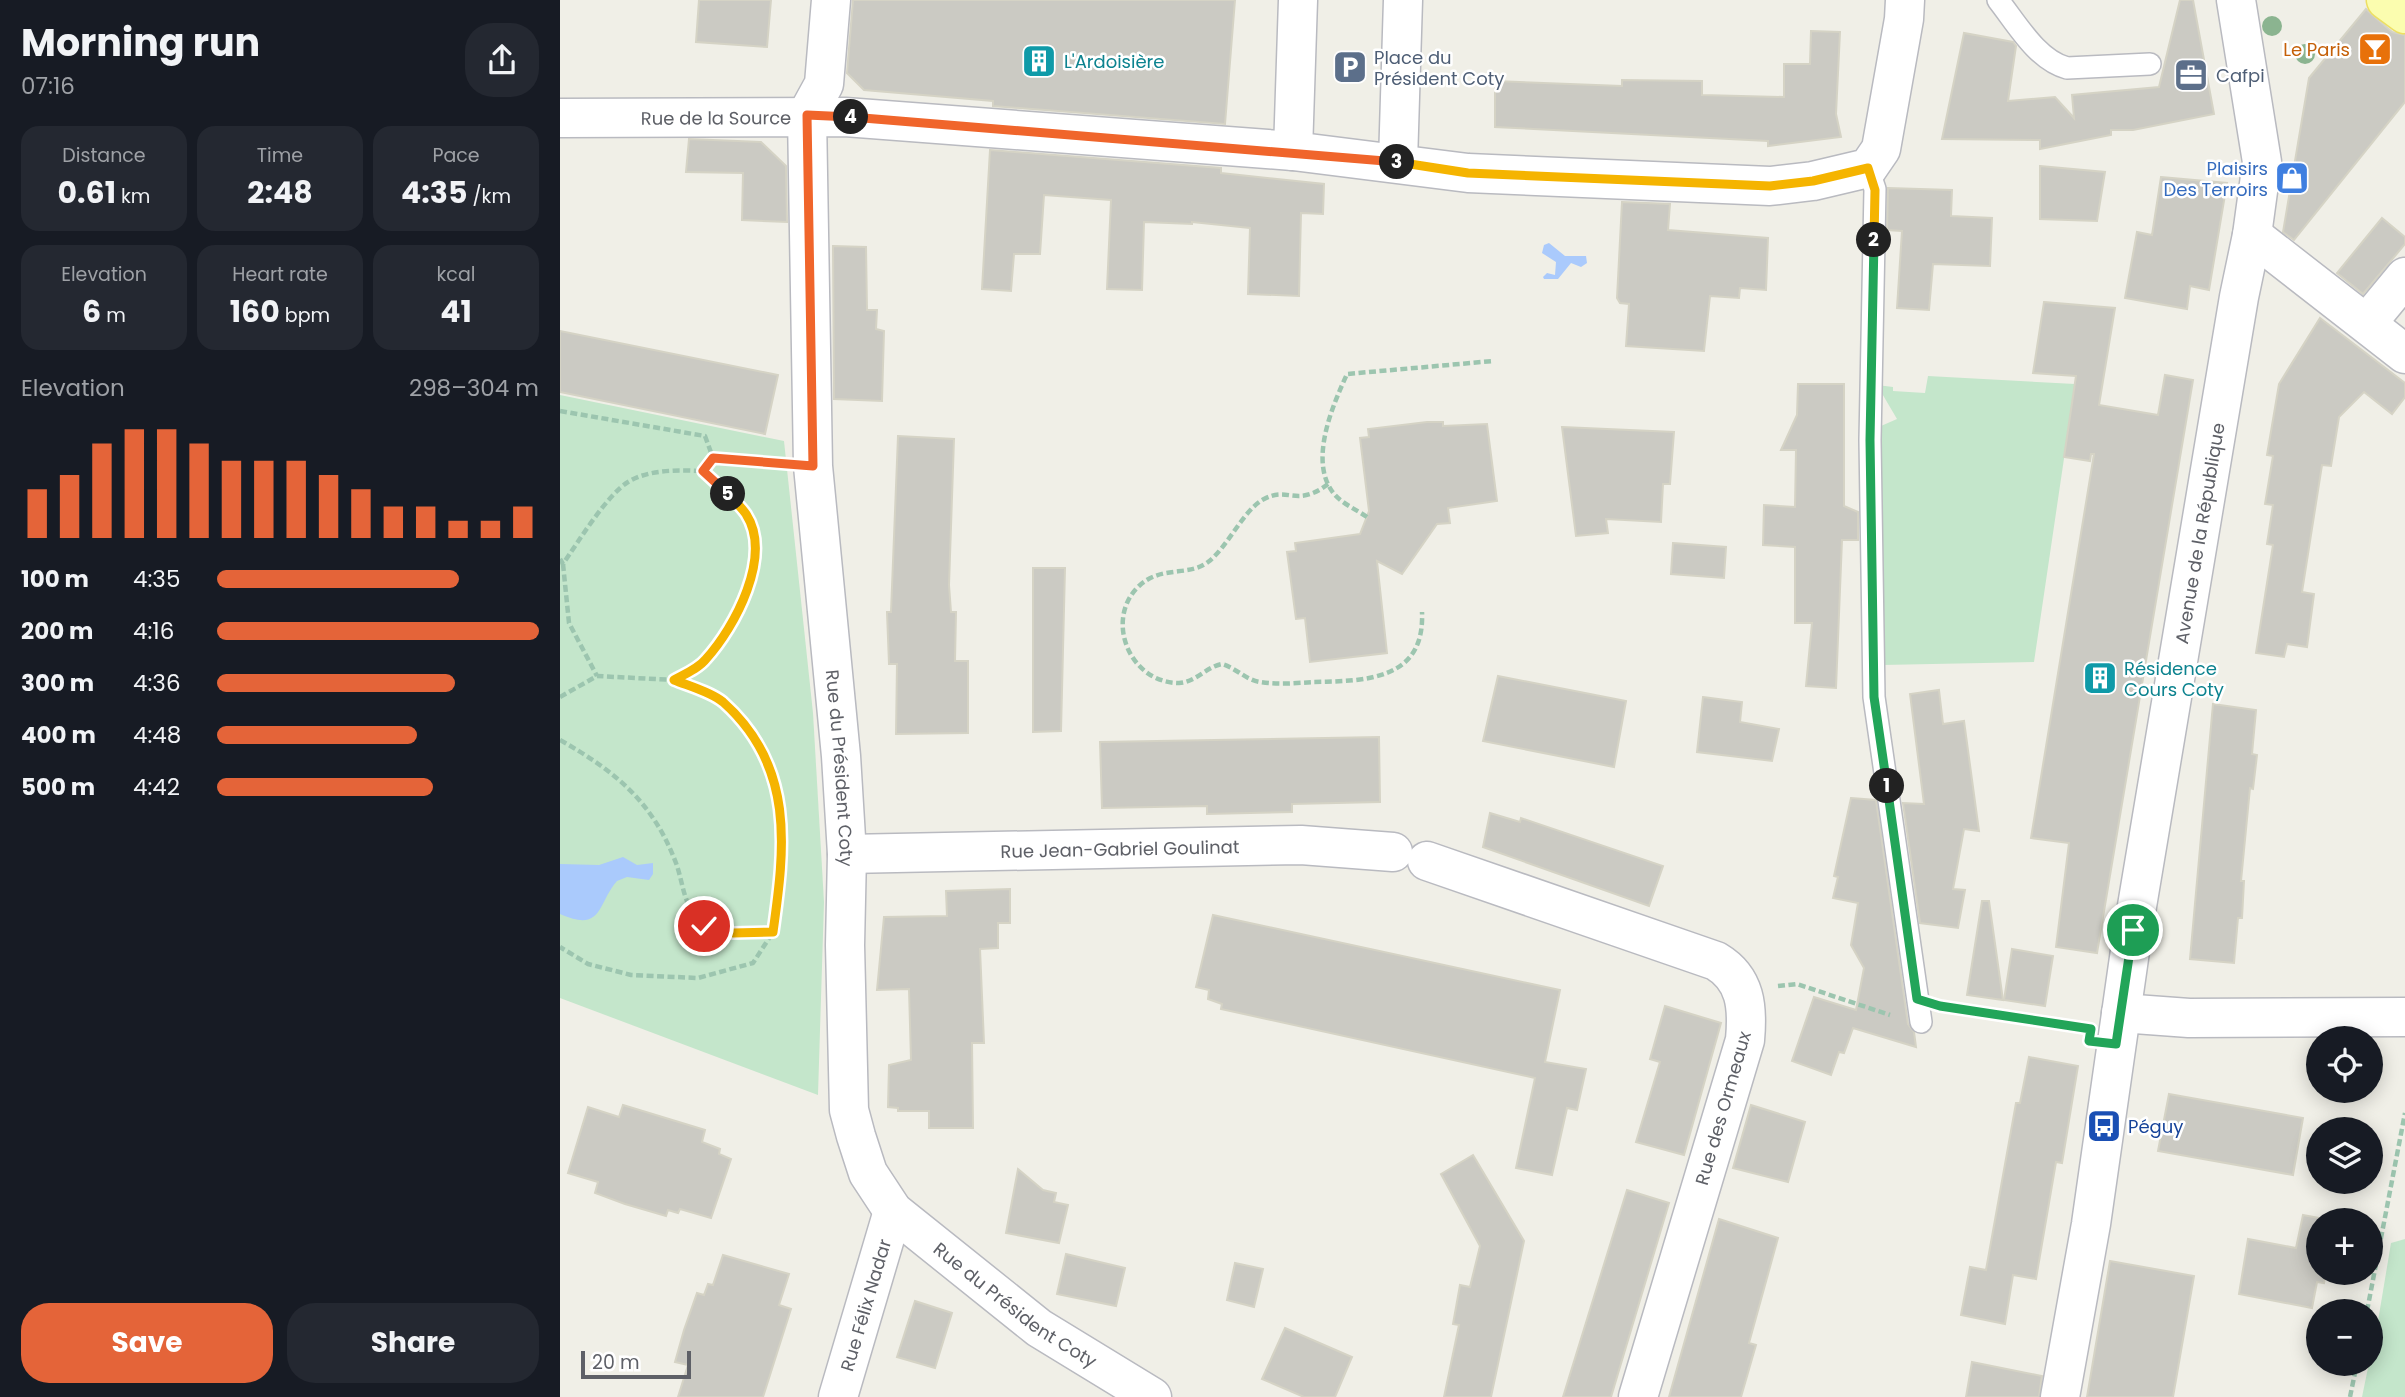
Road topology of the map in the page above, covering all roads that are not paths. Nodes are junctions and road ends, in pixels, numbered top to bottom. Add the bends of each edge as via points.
1 (831, 0) edge
2 (1298, 0) edge
3 (1403, 0) edge
4 (1905, 0) edge
5 (1998, 0) edge
6 (2236, 0) edge
7 (2386, 0) edge
8 (2405, 14) edge
9 (2150, 64) dead end
10 (807, 115) junction
11 (560, 118) edge
12 (1293, 151) junction
13 (1398, 162) junction
14 (1868, 168) junction
15 (2252, 235) junction
16 (2405, 277) edge
17 (2367, 323) junction
18 (2405, 354) edge
19 (847, 854) junction
20 (1743, 991) joint
21 (2405, 1017) edge
22 (1921, 1022) road end
23 (2118, 1029) junction
24 (893, 1212) junction
25 (838, 1397) edge
26 (1152, 1397) edge
27 (1638, 1397) edge
28 (2060, 1397) edge

1 - 10 street, Rue du Président Coty via 824,84
2 - 12 street
3 - 13 street
4 - 14 street via 1881,149
5 - 9 lane via 2057,65
6 - 15 street, Avenue de la République via 2262,162
7 - 8 main road
10 - 11 street, Rue de la Source
10 - 12 street, Rue de la Source
10 - 19 street, Rue du Président Coty via 813,466
12 - 13 street, Rue de la Source
13 - 14 street, Rue de la Source via 1468,173 1770,186
14 - 22 lane via 1875,190 1870,440 1874,697
15 - 17 street
15 - 23 street, Avenue de la République
16 - 17 street
17 - 18 street
19 - 20 street, Rue Jean-Gabriel Goulinat via 1301,845 1410,856 1716,961 1732,971
19 - 24 street, Rue du Président Coty via 849,1110 869,1173
20 - 27 street, Rue des Ormeaux via 1748,1014 1745,1040
21 - 23 street via 2180,1018
23 - 28 street, Avenue de la République via 2091,1224
24 - 25 street, Rue Félix Nadar
24 - 26 street, Rue du Président Coty via 1039,1328

